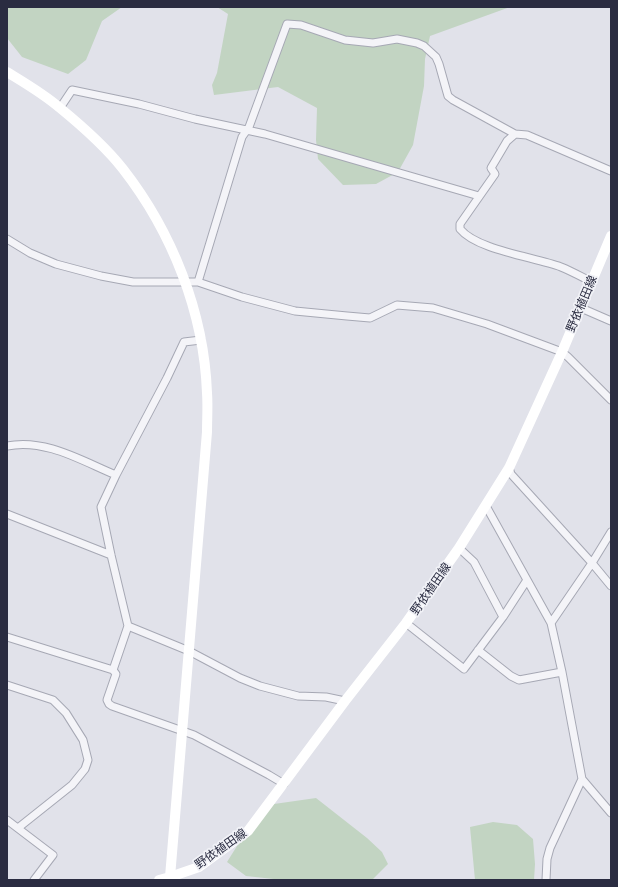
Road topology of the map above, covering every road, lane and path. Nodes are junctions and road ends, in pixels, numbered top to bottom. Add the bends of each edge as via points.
1 (7, 72) edge
2 (60, 108) junction
3 (248, 131) junction
4 (515, 134) junction
5 (611, 171) edge
6 (480, 196) junction
7 (611, 236) edge
8 (7, 239) edge
9 (186, 282) junction
10 (198, 282) junction
11 (592, 282) junction
12 (581, 308) junction
13 (611, 321) edge
14 (200, 340) junction
15 (562, 352) junction
16 (611, 400) edge
17 (7, 446) edge
18 (509, 468) junction
19 (116, 475) junction
20 (486, 506) junction
21 (7, 514) edge
22 (611, 532) edge
23 (460, 548) junction
24 (111, 555) junction
25 (592, 563) junction
26 (527, 580) junction
27 (611, 586) edge
28 (503, 617) junction
29 (406, 623) junction
30 (551, 623) junction
31 (128, 626) junction
32 (7, 637) edge
33 (478, 650) junction
34 (189, 651) junction
35 (113, 670) junction
36 (562, 672) junction
37 (7, 685) edge
38 (345, 702) junction
39 (183, 730) junction
40 (582, 779) junction
41 (284, 784) junction
42 (611, 813) edge
43 (7, 820) edge
44 (18, 828) junction
45 (170, 878) edge
46 (34, 880) edge
47 (159, 880) edge
48 (546, 880) edge

1 - 2 street
2 - 3 street via 72,90
2 - 9 street via 106,151 136,187 165,236
3 - 4 street via 287,24 301,25 345,40 373,43 397,39 424,46 436,57 448,96
3 - 6 street
3 - 10 street via 242,137
4 - 5 street via 527,135
4 - 6 street via 491,168 495,174
6 - 11 street via 460,224 460,229 465,235 483,244 562,267
7 - 11 street, 野依植田線
8 - 9 street via 30,253 56,264 101,276 133,282
9 - 10 street
9 - 14 street
10 - 15 street via 295,311 370,318 397,305 432,308 487,324
11 - 12 street, 野依植田線
12 - 13 street
12 - 15 street, 野依植田線
14 - 19 street via 184,342
14 - 34 street via 207,392 207,432
15 - 16 street
15 - 18 street, 野依植田線
17 - 19 street via 44,446
18 - 20 street, 野依植田線
18 - 25 street via 511,474
19 - 24 street via 101,507
20 - 23 street, 野依植田線
20 - 26 street
21 - 24 street
22 - 25 street
23 - 28 street via 474,562
23 - 29 street, 野依植田線
24 - 31 street
25 - 27 street
25 - 30 street
26 - 28 street
26 - 30 street
28 - 33 street
29 - 33 street via 464,669
29 - 38 street, 野依植田線
30 - 36 street
31 - 34 street
31 - 35 street
32 - 35 street
33 - 36 street via 519,680
34 - 38 street via 260,686 298,696 326,697
34 - 39 street
35 - 39 street via 116,674 107,700 109,704
36 - 40 street
37 - 44 street via 53,700 83,740 88,760 85,769 72,785
38 - 41 street, 野依植田線
39 - 41 street
39 - 45 street
40 - 42 street
40 - 48 street via 550,848
41 - 45 street, 野依植田線 via 248,831 199,867
43 - 44 street
44 - 46 street via 53,855
45 - 47 street, 野依植田線

